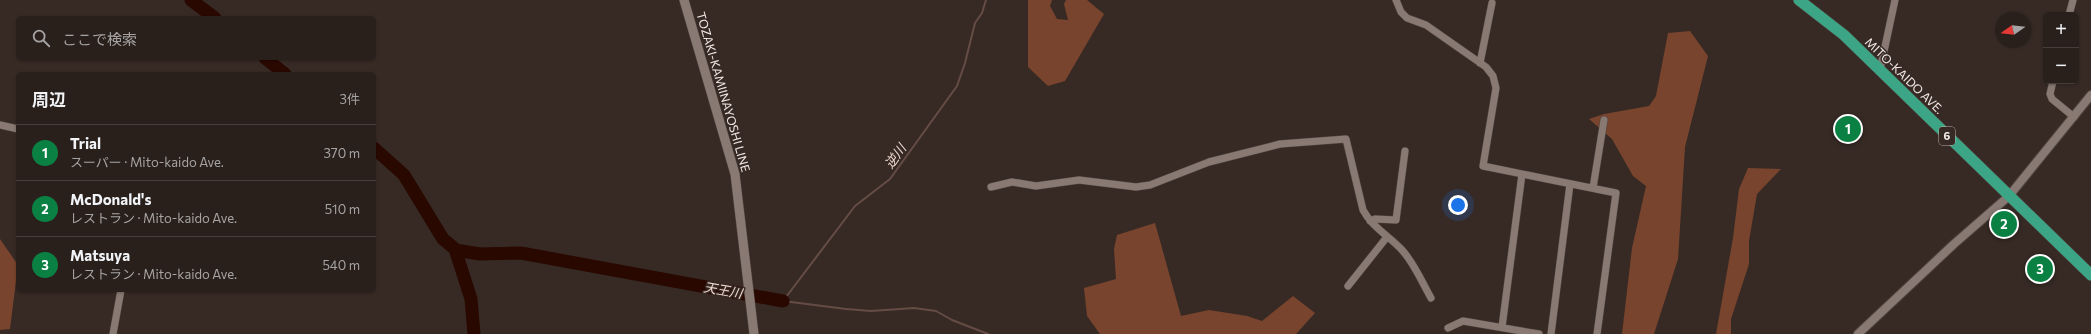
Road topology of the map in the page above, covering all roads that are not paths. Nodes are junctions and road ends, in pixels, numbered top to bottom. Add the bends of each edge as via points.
1 (684, 0) edge
2 (1396, 0) edge
3 (1800, 0) edge
4 (1894, 0) edge
5 (2073, 0) edge
6 (1492, 3) dead end
7 (2070, 12) edge
8 (1480, 63) junction
9 (1880, 70) junction
10 (2052, 84) edge
11 (2091, 95) edge
12 (2074, 117) junction
13 (1604, 120) dead end
14 (0, 125) edge
15 (16, 129) edge
16 (1405, 151) dead end
17 (1522, 174) junction
18 (1570, 184) junction
19 (991, 187) dead end
20 (1593, 188) junction
21 (2009, 196) junction
22 (1370, 221) junction
23 (1387, 237) junction
24 (2091, 275) edge
25 (1348, 286) dead end
26 (121, 292) edge
27 (1430, 298) dead end
28 (1502, 327) junction
29 (1448, 328) dead end
30 (113, 334) edge
31 (754, 334) edge
32 (1538, 334) edge
33 (1550, 334) edge
34 (1597, 334) edge
35 (1858, 334) edge

1 - 31 main road, TOZAKI-KAMIINAYOSHI LINE via 734,169
2 - 8 street via 1407,18 1426,25
3 - 9 highway, MITO-KAIDO AVE. / 6
4 - 9 street
5 - 7 street
6 - 8 street
8 - 17 street via 1493,76 1496,88 1483,166
9 - 21 highway, MITO-KAIDO AVE. / 6
10 - 12 street via 2050,94 2052,99
11 - 12 street
12 - 21 street
13 - 20 street
14 - 15 street
16 - 22 street via 1396,220
17 - 18 street
17 - 28 street
18 - 20 street
18 - 33 street
19 - 22 street via 1012,182 1036,186 1079,180 1136,187 1150,185 1209,162 1280,144 1346,139 1358,196
20 - 34 street via 1616,193
21 - 24 highway, MITO-KAIDO AVE. / 6
21 - 35 street
22 - 23 street
23 - 25 street
23 - 27 street via 1411,261
26 - 30 street
28 - 29 street via 1463,321
28 - 32 street

